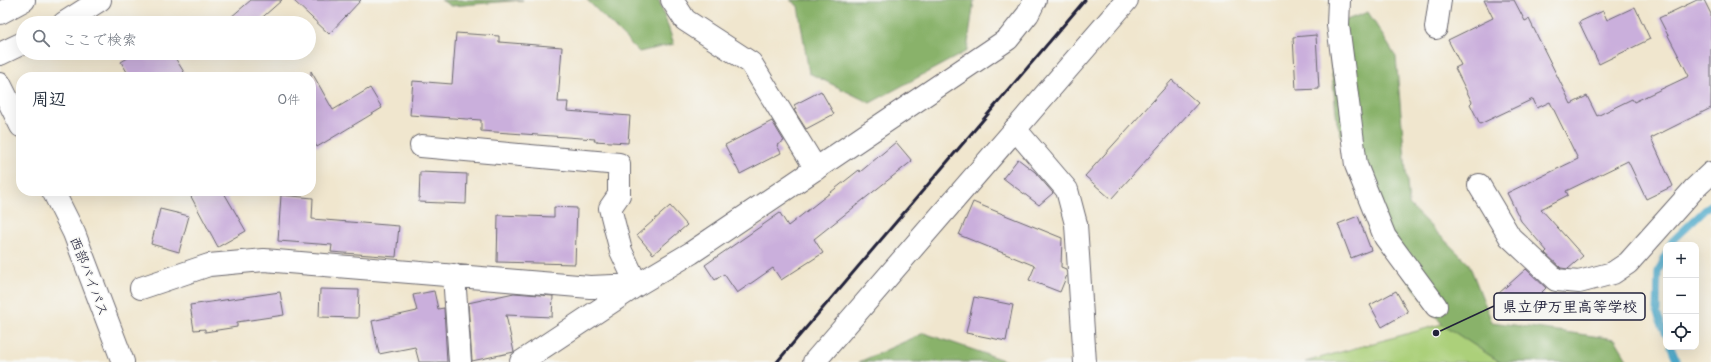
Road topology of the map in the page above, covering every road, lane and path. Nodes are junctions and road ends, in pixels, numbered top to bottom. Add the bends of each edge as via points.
1 (24, 0) edge
2 (100, 0) edge
3 (672, 0) edge
4 (1035, 0) edge
5 (1127, 0) edge
6 (1339, 0) edge
7 (1440, 0) edge
8 (0, 13) edge
9 (75, 16) edge
10 (1436, 28) dead end
11 (16, 46) edge
12 (0, 54) edge
13 (0, 84) edge
14 (16, 116) edge
15 (1015, 130) junction
16 (421, 146) dead end
17 (816, 169) junction
18 (1711, 172) edge
19 (1479, 185) dead end
20 (56, 196) edge
21 (454, 276) junction
22 (637, 285) junction
23 (141, 288) dead end
24 (1436, 306) dead end
25 (123, 362) edge
26 (460, 362) edge
27 (521, 362) edge
28 (814, 362) edge
29 (1085, 362) edge

1 - 8 main road
2 - 9 main road
3 - 17 main road via 685,20 751,63
4 - 17 main road via 1028,14 1008,39
5 - 15 main road
6 - 24 main road via 1338,26 1356,165 1385,237
7 - 10 main road
11 - 12 main road
13 - 14 main road
15 - 28 main road
15 - 29 main road via 1067,190 1076,224
16 - 22 main road via 619,164 618,195 610,208 621,251
17 - 22 main road via 691,253
18 - 19 main road via 1628,263 1613,273 1579,282 1556,280 1510,237
20 - 25 main road, 西部バイパス via 74,233
21 - 22 main road via 590,286
21 - 23 main road via 264,260 210,265
21 - 26 main road
22 - 27 main road

